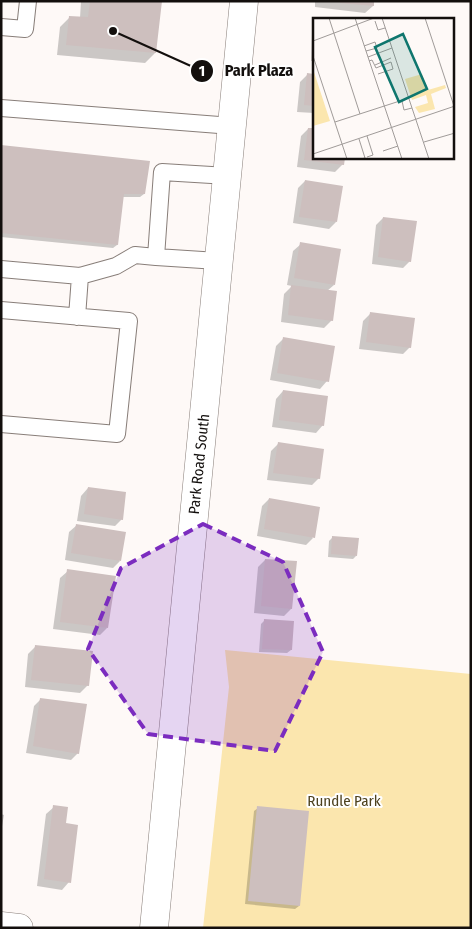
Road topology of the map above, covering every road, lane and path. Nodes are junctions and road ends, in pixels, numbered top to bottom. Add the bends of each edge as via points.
1 (28, 1) edge
2 (244, 1) edge
3 (1, 26) edge
4 (1, 108) edge
5 (232, 126) junction
6 (228, 176) junction
7 (156, 257) junction
8 (218, 261) junction
9 (1, 268) edge
10 (80, 276) junction
11 (1, 310) edge
12 (77, 317) junction
13 (1, 424) edge
14 (1, 926) edge
15 (19, 928) edge
16 (154, 928) edge

1 - 3 lane via 25,29
2 - 5 main road, Park Road South
4 - 5 lane
5 - 6 main road, Park Road South
6 - 7 lane via 162,172
6 - 8 main road, Park Road South
7 - 8 lane
7 - 10 lane via 135,254 116,266
8 - 16 main road, Park Road South
9 - 10 lane
10 - 12 lane
11 - 12 lane
12 - 13 lane via 129,321 117,434
14 - 15 main road

